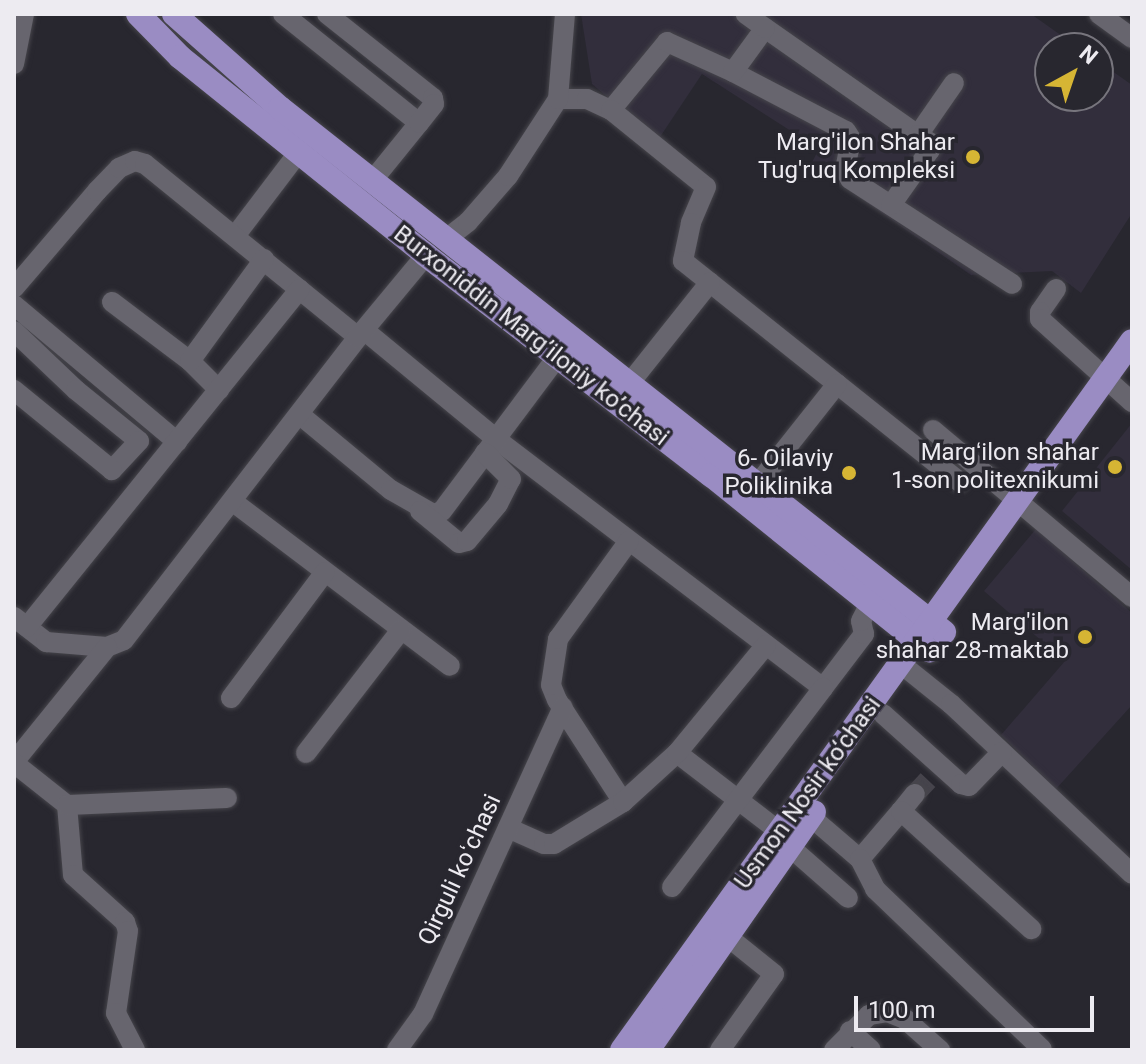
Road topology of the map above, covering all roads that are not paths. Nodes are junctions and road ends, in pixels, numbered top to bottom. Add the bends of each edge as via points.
1 (24, 14) edge
2 (138, 14) edge
3 (174, 14) edge
4 (283, 14) edge
5 (327, 14) edge
6 (565, 14) edge
7 (1099, 14) edge
8 (748, 15) edge
9 (765, 28) junction
10 (1132, 38) edge
11 (14, 64) edge
12 (733, 72) junction
13 (954, 83) dead end
14 (558, 99) junction
15 (611, 110) junction
16 (419, 123) junction
17 (918, 135) junction
18 (298, 153) junction
19 (372, 181) junction
20 (891, 205) junction
21 (235, 236) junction
22 (445, 240) junction
23 (426, 255) junction
24 (264, 259) junction
25 (710, 282) junction
26 (1012, 284) dead end
27 (14, 288) edge
28 (300, 289) junction
29 (1056, 289) dead end
30 (112, 302) dead end
31 (14, 305) edge
32 (14, 331) edge
33 (361, 334) junction
34 (1132, 341) edge
35 (557, 357) junction
36 (190, 361) junction
37 (1105, 378) junction
38 (629, 384) junction
39 (837, 384) junction
40 (14, 390) edge
41 (219, 390) junction
42 (1132, 402) edge
43 (299, 414) junction
44 (933, 430) dead end
45 (177, 442) junction
46 (490, 446) junction
47 (960, 482) dead end
48 (757, 485) junction
49 (1017, 498) junction
50 (232, 501) junction
51 (414, 506) junction
52 (629, 541) junction
53 (325, 572) junction
54 (1132, 597) edge
55 (870, 603) junction
56 (20, 622) edge
57 (401, 630) junction
58 (931, 637) junction
59 (766, 645) junction
60 (107, 647) junction
61 (450, 666) dead end
62 (907, 668) junction
63 (823, 688) junction
64 (231, 698) dead end
65 (563, 707) junction
66 (883, 714) junction
67 (1002, 752) junction
68 (306, 753) dead end
69 (677, 753) junction
70 (14, 762) edge
71 (928, 780) junction
72 (227, 798) dead end
73 (738, 800) junction
74 (623, 802) junction
75 (67, 805) junction
76 (901, 811) junction
77 (811, 817) junction
78 (508, 828) junction
79 (785, 839) junction
80 (860, 859) junction
81 (1132, 874) edge
82 (672, 887) dead end
83 (848, 898) dead end
84 (1031, 929) dead end
85 (728, 937) junction
86 (850, 1031) junction
87 (653, 1048) edge
88 (1042, 1049) edge
89 (135, 1050) edge
90 (397, 1050) edge
91 (622, 1050) edge
92 (720, 1050) edge
93 (834, 1050) edge
94 (871, 1050) edge
95 (940, 1050) edge

1 - 11 street
2 - 18 main road, Burxoniddin Marg’iloniy ko’chasi via 180,57
3 - 19 main road, Burxoniddin Marg’iloniy ko’chasi
4 - 16 street
5 - 16 street via 433,98
6 - 14 street
7 - 10 street
8 - 9 street
9 - 12 street
9 - 17 street
12 - 15 street via 667,42
12 - 20 street via 846,131 851,139 846,174
13 - 17 street
14 - 15 street via 587,99
14 - 22 street via 508,176
15 - 25 street via 706,187 683,258
16 - 19 street
17 - 20 street via 929,142 930,150
18 - 21 street
18 - 23 main road, Burxoniddin Marg’iloniy ko’chasi
19 - 22 main road, Burxoniddin Marg’iloniy ko’chasi
20 - 26 street
21 - 24 street
21 - 27 street via 145,164 127,163
22 - 23 main road
22 - 38 main road, Burxoniddin Marg’iloniy ko’chasi
23 - 33 street
23 - 35 main road, Burxoniddin Marg’iloniy ko’chasi
24 - 28 street
24 - 36 street
25 - 38 street
25 - 39 street
28 - 33 street
28 - 41 street
29 - 37 street via 1040,319
30 - 36 street
31 - 45 street
32 - 40 street via 139,441 112,470
33 - 43 street
33 - 46 street
34 - 37 main road, Usmon Nosir ko‘chasi
35 - 46 street
35 - 55 main road, Burxoniddin Marg’iloniy ko’chasi
36 - 41 street
37 - 42 street
37 - 49 main road, Usmon Nosir ko‘chasi
38 - 48 main road, Burxoniddin Marg’iloniy ko’chasi
39 - 47 street
39 - 48 street
41 - 45 street
43 - 50 street
43 - 51 street
44 - 49 street
45 - 56 street
46 - 51 street via 442,511 433,514
46 - 51 street via 511,479 467,541 459,543
46 - 52 street
48 - 58 main road, Burxoniddin Marg’iloniy ko’chasi
49 - 54 street
49 - 58 main road, Usmon Nosir ko‘chasi via 969,563
50 - 53 street
50 - 60 street via 139,623 124,640
52 - 59 street
52 - 65 street via 558,639 551,685
53 - 57 street
53 - 64 street
55 - 58 main road, Burxoniddin Marg’iloniy ko’chasi
55 - 63 street via 861,621 864,634
56 - 60 street via 46,642
57 - 61 street
57 - 68 street
58 - 62 main road, Usmon Nosir ko‘chasi
59 - 63 street
59 - 69 street
60 - 70 street
62 - 66 main road, Usmon Nosir ko‘chasi
62 - 67 street
62 - 79 main road, Usmon Nosir ko‘chasi
63 - 73 street
65 - 74 street
65 - 78 street, Qirguli koʻchasi
66 - 71 street
66 - 77 main road, Usmon Nosir ko‘chasi
67 - 71 street via 969,786
67 - 81 street
69 - 73 street
69 - 74 street
70 - 75 street
71 - 76 street
72 - 75 street
73 - 79 street
73 - 82 street
74 - 78 street via 554,844
75 - 89 street via 73,875 125,922 128,931 116,1013
76 - 80 street
76 - 84 street
77 - 79 main road, Usmon Nosir ko‘chasi
77 - 80 street
78 - 90 street, Qirguli koʻchasi via 423,1014
79 - 83 street
79 - 85 main road, Usmon Nosir ko‘chasi
79 - 91 main road, Usmon Nosir ko‘chasi
80 - 88 street via 875,889
85 - 87 main road, Usmon Nosir ko‘chasi
85 - 92 street via 774,974
86 - 93 street
86 - 94 street
86 - 95 street via 869,1015 887,1012 905,1019

